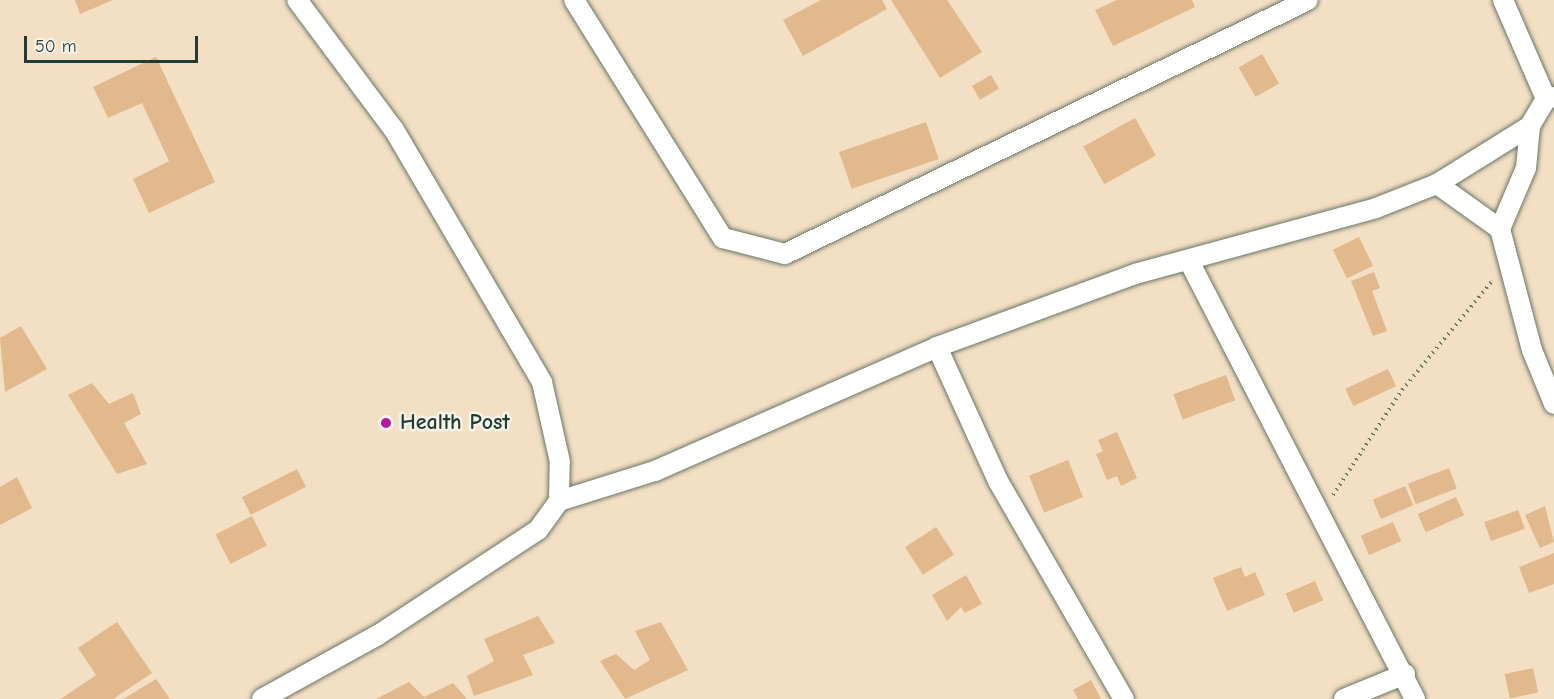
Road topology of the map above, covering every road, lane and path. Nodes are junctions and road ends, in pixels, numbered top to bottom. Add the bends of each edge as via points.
1 (297, 0) edge
2 (574, 0) edge
3 (1308, 0) edge
4 (1503, 0) edge
5 (1550, 98) edge
6 (1530, 126) junction
7 (1437, 184) junction
8 (1500, 229) junction
9 (1507, 260) junction
10 (1189, 261) junction
11 (937, 347) junction
12 (1554, 404) edge
13 (559, 501) junction
14 (1321, 513) junction
15 (1405, 674) junction
16 (262, 699) edge
17 (1124, 699) edge
18 (1344, 699) edge
19 (1415, 699) edge

1 - 13 street via 394,130 542,382 560,462
2 - 3 street via 723,238 785,254
4 - 5 street
5 - 6 street
6 - 7 street
6 - 8 street via 1526,168
7 - 8 street
7 - 10 street via 1280,239
8 - 9 street
9 - 12 street via 1532,350
9 - 14 path via 1468,316 1402,390
10 - 11 street via 1135,274
10 - 14 street
11 - 13 street via 655,471
11 - 17 street via 998,481
13 - 16 street via 538,530 378,635
14 - 15 street
15 - 18 street
15 - 19 street

